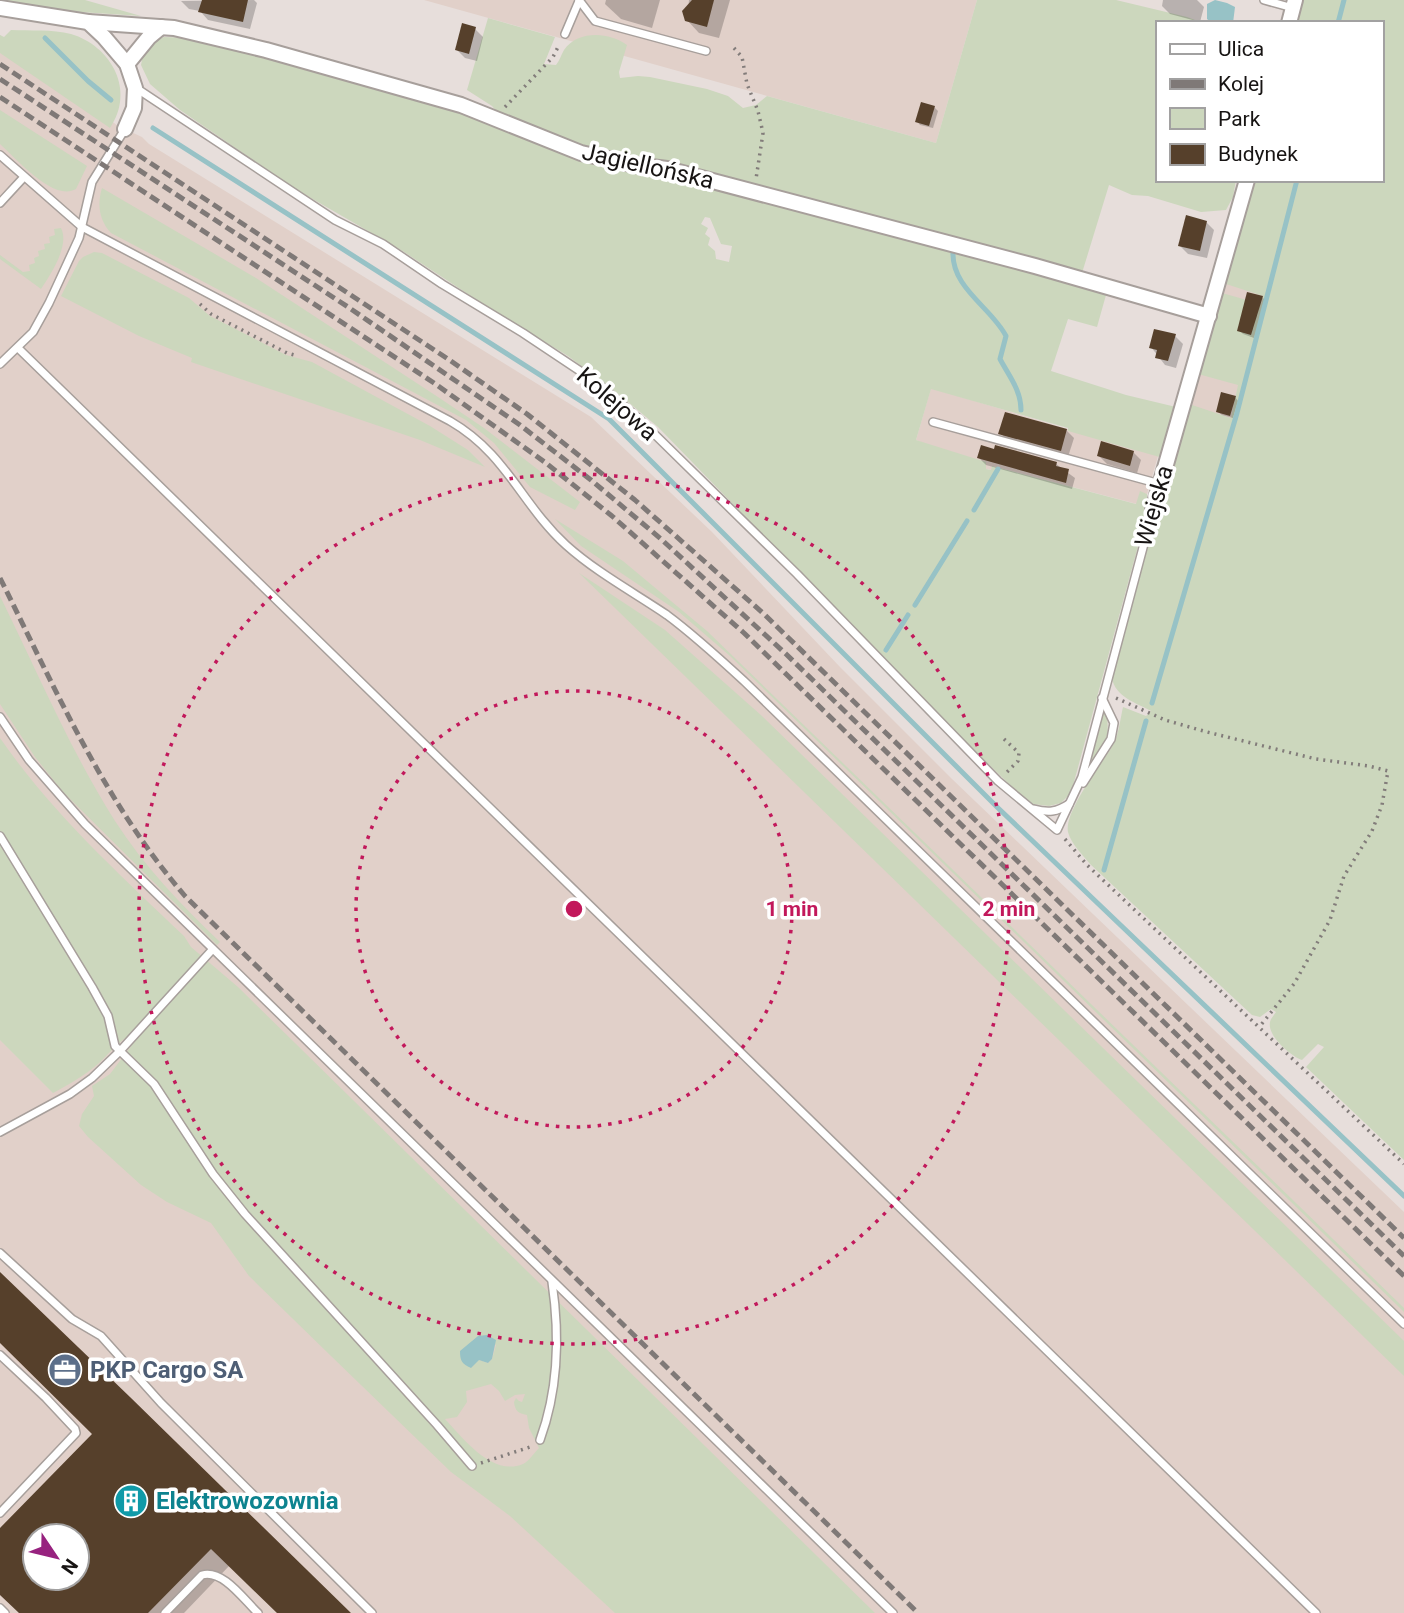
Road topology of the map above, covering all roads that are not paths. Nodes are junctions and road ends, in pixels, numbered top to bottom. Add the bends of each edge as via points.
1 (1264, 0) edge
2 (579, 1) edge
3 (1294, 4) edge
4 (0, 8) edge
5 (1290, 21) edge
6 (88, 22) junction
7 (161, 27) junction
8 (565, 34) road end
9 (706, 51) dead end
10 (127, 64) junction
11 (135, 88) junction
12 (125, 129) joint
13 (0, 155) edge
14 (24, 177) junction
15 (1246, 182) edge
16 (0, 203) edge
17 (82, 227) junction
18 (1209, 316) junction
19 (18, 348) junction
20 (0, 364) edge
21 (933, 422) dead end
22 (1161, 484) junction
23 (1153, 510) joint
24 (1103, 695) junction
25 (0, 717) edge
26 (1085, 765) junction
27 (1094, 767) junction
28 (1069, 805) junction
29 (1030, 808) junction
30 (1057, 830) joint
31 (0, 836) edge
32 (212, 950) junction
33 (120, 1051) junction
34 (0, 1132) edge
35 (0, 1253) edge
36 (552, 1281) junction
37 (1404, 1324) edge
38 (0, 1355) edge
39 (540, 1440) road end
40 (472, 1466) road end
41 (0, 1513) edge
42 (0, 1608) edge
43 (370, 1612) edge
44 (5, 1613) edge
45 (165, 1613) edge
46 (258, 1613) edge
47 (892, 1613) edge
48 (1315, 1613) edge

1 - 3 lane
2 - 8 lane
2 - 9 lane via 595,21
3 - 5 street
4 - 6 street
6 - 7 street, Jagiellońska
6 - 10 street
7 - 10 street
7 - 18 street, Jagiellońska via 266,50 461,105 581,153 754,191
10 - 11 street
11 - 12 street via 134,108
11 - 29 lane, Kolejowa via 335,220 383,244 595,381 788,565 998,781
12 - 17 lane via 92,182
13 - 14 lane
14 - 16 lane
14 - 17 lane
15 - 18 street, Wiejska
17 - 19 lane via 49,303
17 - 37 lane via 476,438 558,537 681,626 737,674
18 - 22 street, Wiejska
19 - 20 lane
19 - 48 lane
21 - 22 lane
22 - 23 street, Wiejska
23 - 24 lane, Wiejska
24 - 26 lane, Wiejska
24 - 27 lane via 1114,723 1111,739
25 - 32 lane via 59,796
26 - 27 lane
26 - 28 lane, Wiejska
27 - 28 lane
28 - 29 lane via 1047,813
28 - 30 lane, Wiejska
29 - 30 lane, Kolejowa
31 - 33 lane via 92,987
32 - 33 lane
32 - 36 lane
33 - 34 lane via 70,1094
33 - 40 lane via 155,1084 213,1174 245,1214
35 - 43 lane via 72,1319 101,1336 161,1404
36 - 39 lane via 556,1369 553,1401
36 - 47 lane
38 - 41 lane via 76,1433
42 - 44 lane
45 - 46 lane via 209,1573 220,1577

